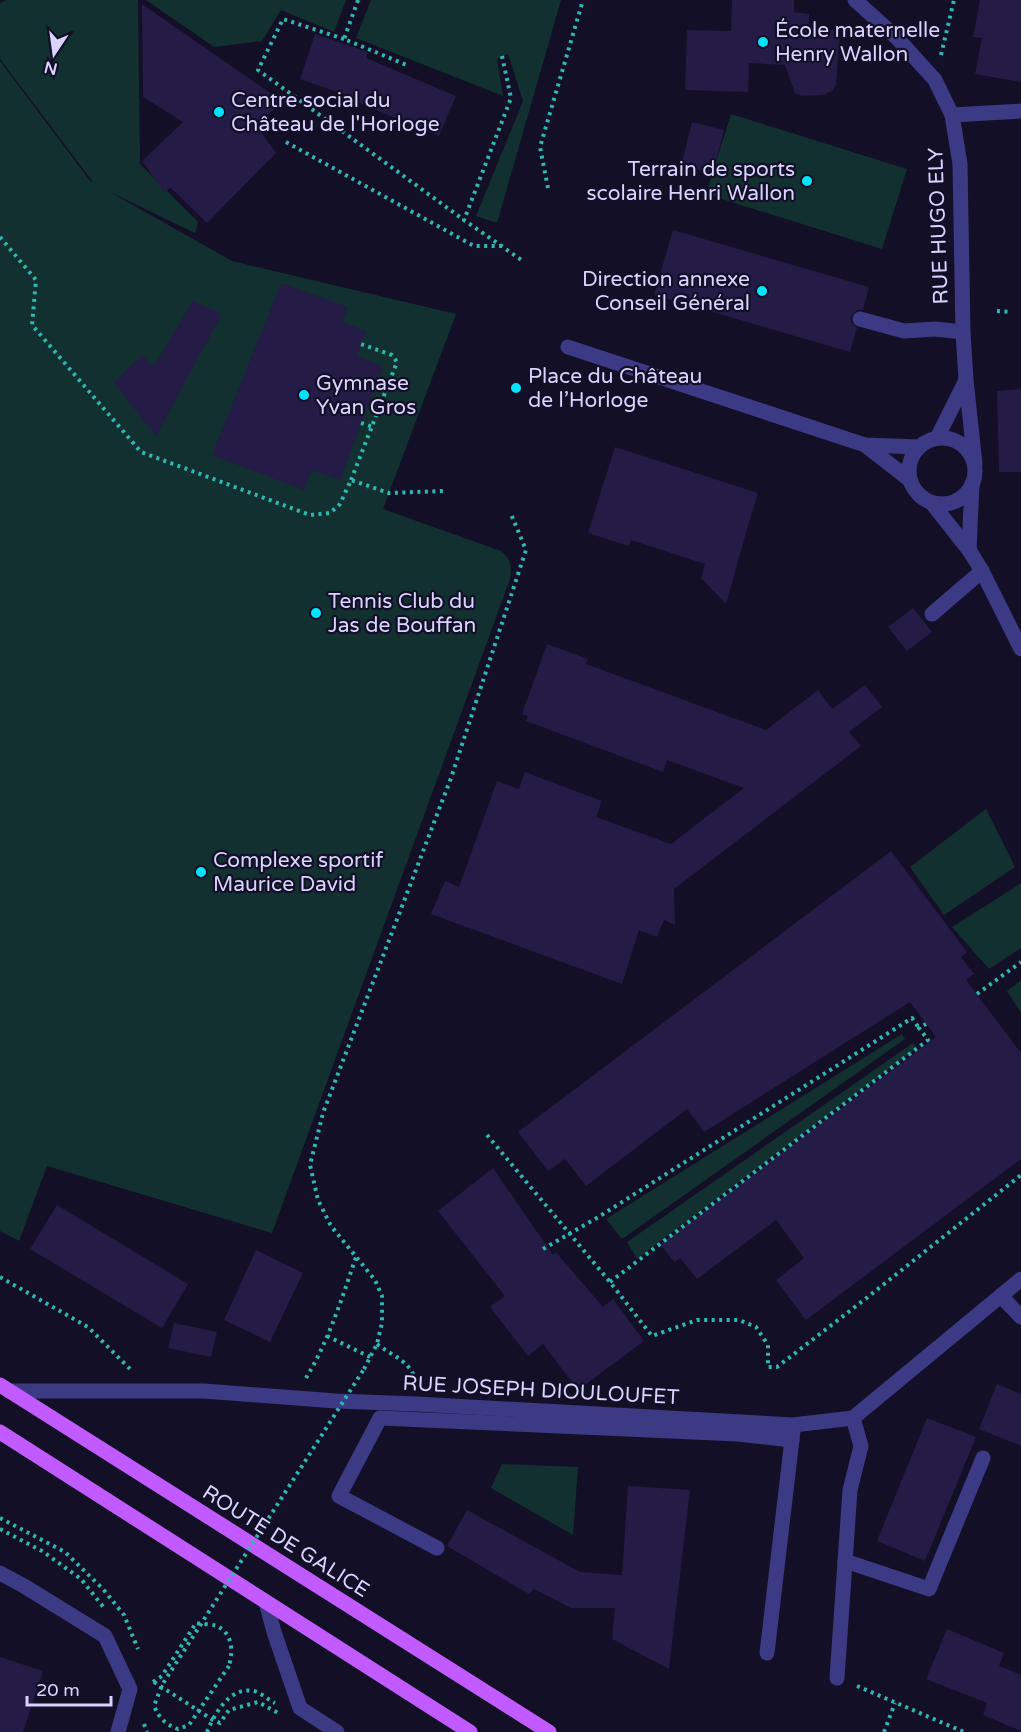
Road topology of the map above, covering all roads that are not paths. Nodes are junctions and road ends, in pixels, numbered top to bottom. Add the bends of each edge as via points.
1 (855, 0) edge
2 (1021, 111) edge
3 (952, 115) junction
4 (860, 319) dead end
5 (963, 332) junction
6 (568, 347) dead end
7 (966, 380) junction
8 (937, 438) junction
9 (865, 445) junction
10 (919, 447) junction
11 (975, 464) junction
12 (910, 480) junction
13 (972, 484) junction
14 (931, 502) junction
15 (969, 550) junction
16 (982, 571) junction
17 (932, 614) dead end
18 (1021, 649) edge
19 (1021, 1279) edge
20 (1001, 1296) junction
21 (1021, 1317) edge
22 (5, 1388) edge
23 (853, 1418) junction
24 (0, 1432) edge
25 (793, 1432) junction
26 (983, 1458) dead end
27 (437, 1548) dead end
28 (845, 1561) junction
29 (0, 1574) edge
30 (266, 1602) junction
31 (767, 1653) dead end
32 (837, 1678) road end
33 (118, 1732) edge
34 (337, 1732) edge
35 (470, 1732) edge
36 (549, 1732) edge

1 - 3 street, RUE HUGO ELY via 935,80
2 - 3 street
3 - 5 street, RUE HUGO ELY via 960,164
4 - 5 street via 904,331
5 - 7 street, RUE HUGO ELY
6 - 9 street
7 - 8 street
7 - 11 street, RUE HUGO ELY
8 - 10 street
8 - 11 street via 965,446
9 - 10 street
9 - 12 street
10 - 12 street via 910,462
11 - 13 street
12 - 14 street via 922,497
13 - 14 street via 960,499
13 - 15 street
14 - 15 street
15 - 16 street
16 - 17 street
16 - 18 street
19 - 20 street
20 - 21 street
20 - 23 street
22 - 25 street, RUE JOSEPH DIOULOUFET via 204,1391
22 - 36 main road, ROUTE DE GALICE
23 - 25 street, RUE JOSEPH DIOULOUFET
23 - 28 street via 861,1446 850,1490
24 - 30 main road
25 - 27 street via 738,1434 380,1418 339,1496
25 - 31 street
26 - 28 street via 929,1589
28 - 32 street
29 - 33 street via 105,1636 130,1689
30 - 34 street via 300,1708
30 - 35 main road

